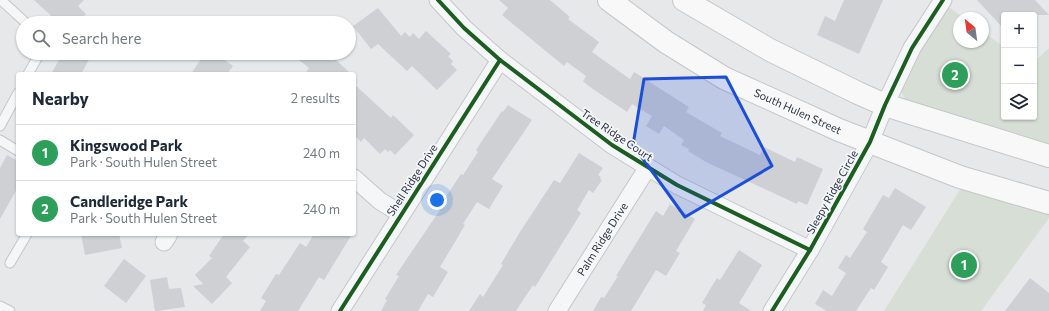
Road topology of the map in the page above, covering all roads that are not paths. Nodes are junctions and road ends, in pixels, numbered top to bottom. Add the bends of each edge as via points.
1 (1, 0) edge
2 (438, 0) edge
3 (609, 0) edge
4 (684, 0) edge
5 (943, 0) edge
6 (18, 16) edge
7 (36, 60) edge
8 (500, 60) junction
9 (29, 72) edge
10 (16, 97) edge
11 (885, 105) junction
12 (0, 126) edge
13 (0, 140) edge
14 (870, 142) junction
15 (16, 149) edge
16 (1049, 156) edge
17 (648, 167) junction
18 (356, 180) edge
19 (1049, 203) edge
20 (401, 214) junction
21 (25, 236) edge
22 (810, 250) junction
23 (10, 263) dead end
24 (0, 306) edge
25 (10, 311) edge
26 (340, 311) edge
27 (557, 311) edge
28 (772, 311) edge

1 - 6 lane
2 - 8 street, Tree Ridge Court via 464,28
3 - 14 main road, South Hulen Street via 666,42 724,78
4 - 11 main road via 770,50
5 - 11 street, Sleepy Ridge Circle via 912,48
7 - 9 lane
8 - 17 street, Tree Ridge Court via 612,145
8 - 20 street, Shell Ridge Drive
10 - 12 lane
11 - 14 street, Sleepy Ridge Circle
11 - 16 main road
13 - 15 lane
14 - 19 main road, South Hulen Street via 960,177
14 - 22 street, Sleepy Ridge Circle
17 - 22 street, Tree Ridge Court via 677,185
17 - 27 street, Palm Ridge Drive
18 - 20 street via 380,201
20 - 26 street, Shell Ridge Drive
21 - 23 lane
22 - 28 street, Sleepy Ridge Circle
24 - 25 lane

